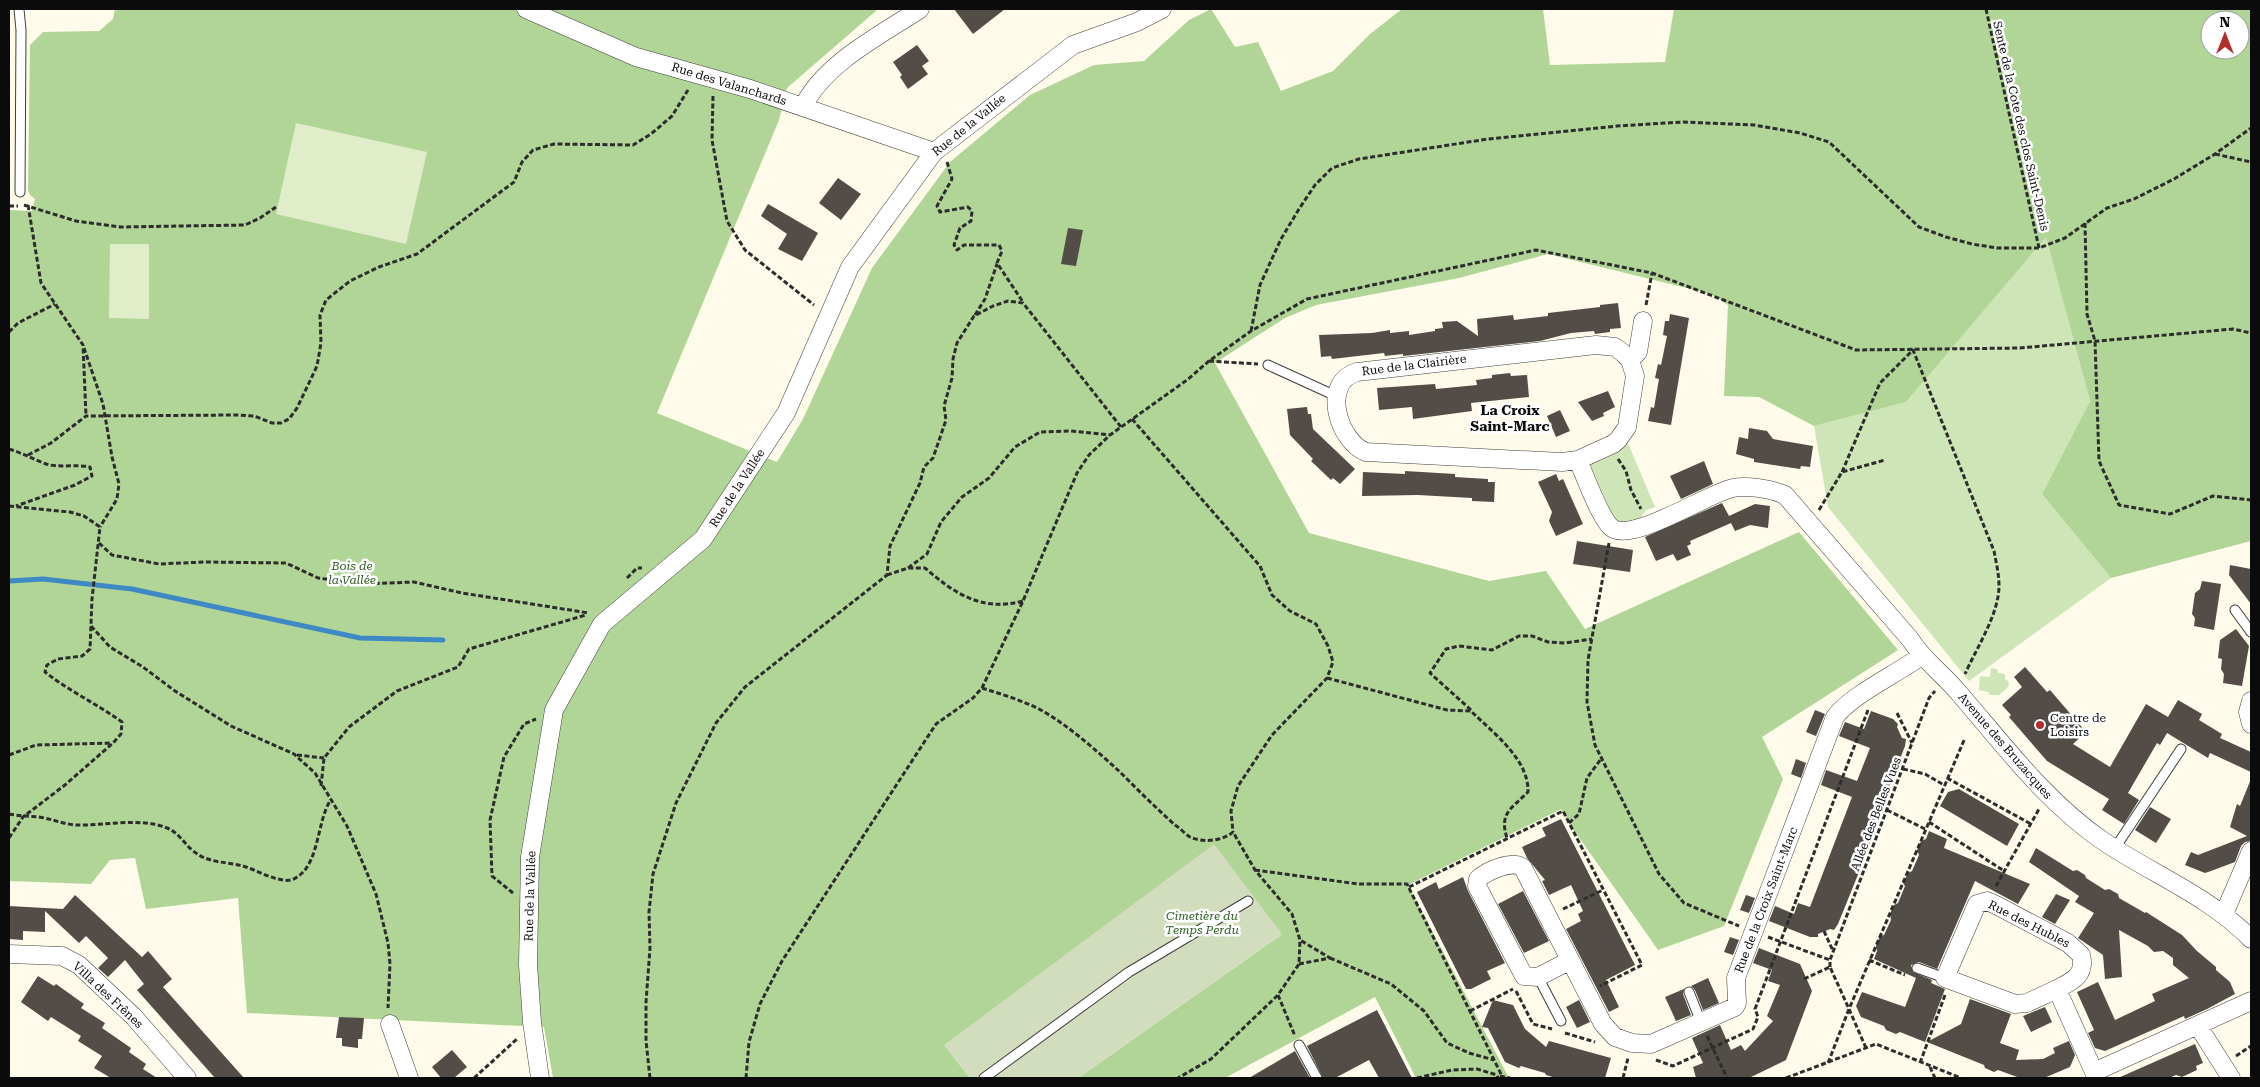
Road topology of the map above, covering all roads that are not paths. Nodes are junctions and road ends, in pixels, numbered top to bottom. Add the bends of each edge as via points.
1 (19, 9) edge
2 (526, 9) edge
3 (920, 9) edge
4 (1162, 9) edge
5 (803, 107) junction
6 (939, 154) junction
7 (20, 192) dead end
8 (1644, 316) road end
9 (1630, 360) junction
10 (1268, 365) road end
11 (1336, 396) junction
12 (1578, 460) junction
13 (2235, 610) dead end
14 (2251, 632) edge
15 (1921, 656) junction
16 (2251, 700) edge
17 (2251, 724) edge
18 (2181, 749) dead end
19 (2115, 848) junction
20 (2251, 851) edge
21 (1248, 901) dead end
22 (2224, 914) junction
23 (2251, 939) edge
24 (9, 954) edge
25 (1569, 961) junction
26 (1917, 968) road end
27 (1532, 977) junction
28 (1948, 979) junction
29 (2057, 988) junction
30 (1689, 992) dead end
31 (2251, 1001) edge
32 (1561, 1021) dead end
33 (1701, 1022) junction
34 (390, 1024) road end
35 (2198, 1026) junction
36 (1299, 1045) road end
37 (2096, 1075) edge
38 (188, 1078) edge
39 (409, 1078) edge
40 (540, 1078) edge
41 (984, 1078) edge
42 (1316, 1078) edge
43 (2231, 1078) edge

1 - 7 lane
2 - 5 street, Rue des Valanchards via 636,57
3 - 5 street via 830,71 811,92
4 - 6 street, Rue de la Vallée via 1137,22 1073,45
5 - 6 street, Rue des Valanchards
6 - 40 street, Rue de la Vallée via 850,267 786,413 703,539 602,624 554,710 530,857 528,964
8 - 9 street via 1638,352
9 - 11 street, Rue de la Clairière via 1615,348 1596,344 1365,370 1345,377
9 - 12 street via 1635,376 1630,416 1622,436 1613,444
10 - 11 lane
11 - 12 street via 1346,433 1353,445 1366,452 1553,462
12 - 15 street, Avenue des Bruzacques via 1612,528 1629,530 1649,524 1731,488 1779,493 1790,499
13 - 14 lane
15 - 19 street, Avenue des Bruzacques via 1952,685 2047,795 2076,821
15 - 33 street, Rue de la Croix Saint-Marc via 1844,705 1835,717 1736,978 1737,1003 1735,1007
16 - 17 street via 2248,712
18 - 19 lane
19 - 22 street, Avenue des Bruzacques
20 - 22 street
21 - 41 lane via 1129,972
22 - 23 street, Avenue des Bruzacques
24 - 38 street, Villa des Frênes via 62,956 79,965 134,1017
25 - 27 street
25 - 27 street, Rue de la Croix Saint-Marc via 1520,865 1510,864 1481,876 1476,882 1521,973
25 - 33 street, Rue de la Croix Saint-Marc via 1608,1032 1615,1037 1632,1043 1651,1044
26 - 28 lane
27 - 32 lane
28 - 29 street, Rue des Hubles via 2015,1004 2027,1003
28 - 29 street, Rue des Hubles via 1977,904 1987,901 2076,949 2082,960 2081,972 2074,980
29 - 37 street
30 - 33 lane
31 - 35 street
34 - 39 street
35 - 37 street
35 - 43 street
36 - 42 lane

